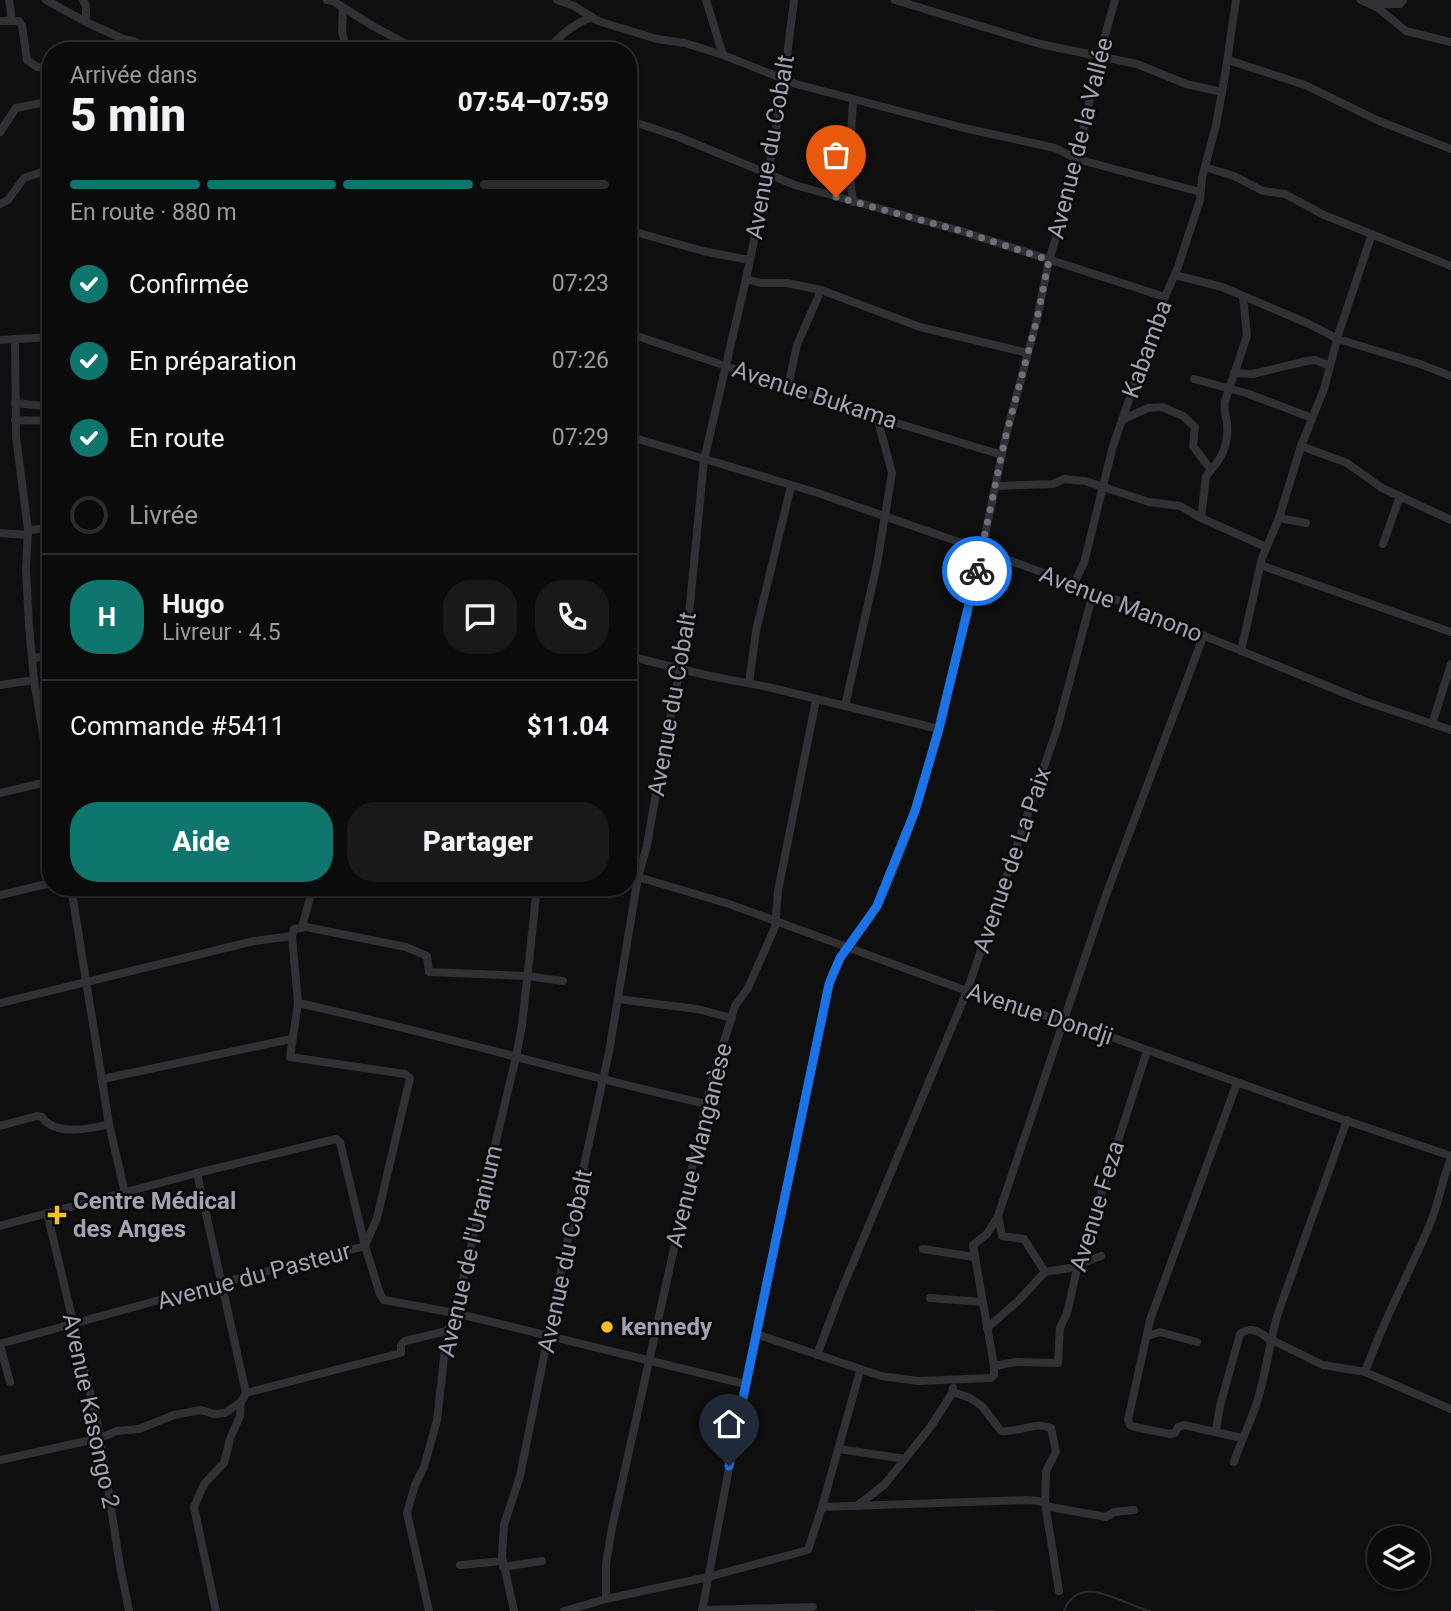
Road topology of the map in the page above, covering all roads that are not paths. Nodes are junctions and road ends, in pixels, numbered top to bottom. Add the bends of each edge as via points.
1 (9, 0) edge
2 (46, 0) edge
3 (83, 0) edge
4 (331, 0) edge
5 (706, 0) edge
6 (794, 0) edge
7 (895, 0) edge
8 (1115, 0) edge
9 (1236, 0) edge
10 (1361, 0) edge
11 (1404, 0) edge
12 (561, 1) edge
13 (1371, 4) junction
14 (343, 8) junction
15 (592, 17) junction
16 (0, 21) edge
17 (12, 21) junction
18 (86, 22) junction
19 (123, 39) junction
20 (120, 42) edge
21 (136, 42) edge
22 (345, 42) edge
23 (403, 42) edge
24 (554, 42) edge
25 (1451, 42) edge
26 (723, 55) junction
27 (1099, 57) junction
28 (1228, 60) junction
29 (42, 67) edge
30 (784, 79) junction
31 (1222, 92) junction
32 (853, 100) junction
33 (42, 103) edge
34 (637, 123) edge
35 (0, 132) edge
36 (1451, 149) edge
37 (1077, 159) junction
38 (1205, 167) junction
39 (42, 172) edge
40 (768, 173) junction
41 (1200, 192) junction
42 (853, 202) junction
43 (0, 205) edge
44 (637, 233) edge
45 (1372, 234) junction
46 (1049, 260) junction
47 (750, 261) junction
48 (1451, 266) edge
49 (1175, 275) junction
50 (746, 279) junction
51 (821, 290) junction
52 (1165, 297) junction
53 (1243, 297) junction
54 (637, 337) edge
55 (42, 338) edge
56 (15, 339) junction
57 (1338, 339) junction
58 (0, 340) edge
59 (1028, 353) junction
60 (726, 365) junction
61 (1330, 366) junction
62 (1234, 373) junction
63 (1451, 376) edge
64 (1194, 379) dead end
65 (788, 387) junction
66 (1229, 390) junction
67 (15, 403) junction
68 (42, 405) edge
69 (877, 417) junction
70 (1312, 418) junction
71 (15, 420) junction
72 (1122, 420) junction
73 (42, 421) edge
74 (637, 439) edge
75 (1301, 446) junction
76 (1002, 455) junction
77 (704, 460) junction
78 (1211, 470) junction
79 (791, 486) junction
80 (996, 486) junction
81 (1103, 487) junction
82 (1400, 496) junction
83 (884, 516) junction
84 (1201, 518) junction
85 (1279, 518) junction
86 (1451, 520) edge
87 (1306, 523) dead end
88 (42, 530) edge
89 (0, 533) edge
90 (28, 533) junction
91 (1382, 544) dead end
92 (1266, 547) junction
93 (982, 550) junction
94 (1260, 565) junction
95 (1073, 585) junction
96 (1093, 593) junction
97 (1451, 632) edge
98 (1203, 637) junction
99 (1241, 652) junction
100 (42, 657) edge
101 (33, 658) junction
102 (637, 658) edge
103 (1451, 664) edge
104 (680, 669) junction
105 (34, 680) junction
106 (749, 683) junction
107 (0, 685) edge
108 (816, 700) junction
109 (845, 706) junction
110 (1432, 724) junction
111 (42, 728) edge
112 (939, 729) junction
113 (1451, 730) edge
114 (42, 783) edge
115 (0, 793) edge
116 (638, 877) junction
117 (637, 883) edge
118 (42, 885) edge
119 (0, 895) edge
120 (72, 896) edge
121 (311, 896) edge
122 (536, 896) edge
123 (635, 896) edge
124 (775, 923) junction
125 (302, 927) junction
126 (292, 936) junction
127 (847, 948) junction
128 (527, 976) junction
129 (563, 981) dead end
130 (85, 982) junction
131 (967, 991) junction
132 (618, 999) junction
133 (0, 1003) edge
134 (298, 1003) junction
135 (732, 1018) junction
136 (1063, 1022) junction
137 (291, 1039) junction
138 (1147, 1051) junction
139 (516, 1057) junction
140 (103, 1079) junction
141 (603, 1081) junction
142 (1237, 1083) junction
143 (707, 1104) junction
144 (1347, 1120) junction
145 (109, 1124) junction
146 (0, 1126) edge
147 (1451, 1157) edge
148 (197, 1173) junction
149 (125, 1193) junction
150 (47, 1213) junction
151 (998, 1216) junction
152 (0, 1226) edge
153 (365, 1246) junction
154 (923, 1249) dead end
155 (1101, 1256) dead end
156 (974, 1257) junction
157 (1078, 1265) junction
158 (1045, 1272) junction
159 (221, 1283) junction
160 (930, 1298) dead end
161 (982, 1302) junction
162 (454, 1313) junction
163 (74, 1325) junction
164 (987, 1328) junction
165 (447, 1331) junction
166 (756, 1334) junction
167 (1147, 1336) junction
168 (549, 1337) junction
169 (1270, 1339) junction
170 (1197, 1342) dead end
171 (0, 1344) edge
172 (817, 1355) junction
173 (647, 1360) junction
174 (994, 1366) junction
175 (860, 1371) junction
176 (1365, 1372) junction
177 (952, 1380) junction
178 (10, 1382) dead end
179 (745, 1384) junction
180 (953, 1392) junction
181 (246, 1393) junction
182 (241, 1402) junction
183 (1451, 1409) edge
184 (1216, 1431) junction
185 (100, 1438) junction
186 (1242, 1438) junction
187 (839, 1448) junction
188 (905, 1459) junction
189 (0, 1460) edge
190 (1234, 1462) dead end
191 (1045, 1503) junction
192 (857, 1506) junction
193 (822, 1507) junction
194 (1134, 1510) dead end
195 (542, 1561) dead end
196 (503, 1564) junction
197 (460, 1565) dead end
198 (708, 1577) junction
199 (1059, 1591) dead end
200 (606, 1599) junction
201 (813, 1607) dead end
202 (702, 1610) edge
203 (129, 1611) edge
204 (216, 1611) edge
205 (429, 1611) edge
206 (514, 1611) edge
207 (564, 1611) edge

1 - 17 street
2 - 18 street
3 - 18 street
4 - 14 street
5 - 26 street
6 - 30 street, Avenue du Cobalt
7 - 27 street
8 - 27 street, Avenue de la Vallée
9 - 28 street
10 - 13 street
11 - 13 street
12 - 15 street
13 - 25 street via 1406,31
14 - 22 street
14 - 23 street
15 - 24 street
15 - 26 street
16 - 17 street
17 - 29 street via 22,26 26,60
18 - 19 street
19 - 20 street
19 - 21 street
26 - 30 street
27 - 31 street
27 - 37 street, Avenue de la Vallée
28 - 31 street
28 - 36 street via 1305,85
30 - 32 street
30 - 40 street, Avenue du Cobalt
31 - 38 street
32 - 37 street via 1055,148
32 - 42 street via 849,159
33 - 35 street via 16,108
34 - 40 street
37 - 41 street
37 - 46 street, Avenue de la Vallée
38 - 41 street
38 - 45 street via 1263,191 1285,194
39 - 43 street via 24,178
40 - 42 street
40 - 47 street, Avenue du Cobalt
41 - 49 street
42 - 46 street
44 - 47 street
45 - 48 street
45 - 57 street
46 - 52 street
46 - 59 street, Avenue de la Vallée
47 - 50 street, Avenue du Cobalt
49 - 52 street, Kabamba
49 - 53 street, Kabamba via 1209,282
50 - 51 street
50 - 60 street, Avenue du Cobalt
51 - 59 street via 920,327
51 - 65 street via 797,345
52 - 72 street, Kabamba
53 - 57 street, Kabamba
53 - 62 street via 1247,336
54 - 60 street, Avenue Bukama
55 - 56 street
56 - 58 street
56 - 67 street
57 - 61 street
57 - 63 street, Kabamba
59 - 76 street, Avenue de la Vallée
60 - 65 street, Avenue Bukama
60 - 77 street, Avenue du Cobalt
61 - 62 street via 1315,360 1252,374
61 - 70 street
62 - 66 street
64 - 66 street
65 - 69 street, Avenue Bukama
66 - 70 street
66 - 78 street via 1223,407 1225,445
67 - 68 street
67 - 71 street
69 - 76 street, Avenue Bukama
69 - 83 street via 892,473
70 - 75 street
71 - 73 street
71 - 90 street
72 - 78 street via 1162,407 1183,416 1195,427 1193,446
72 - 81 street, Kabamba
74 - 77 street, Avenue Manono
75 - 82 street via 1347,463
75 - 85 street
76 - 80 street, Avenue de la Vallée
77 - 79 street, Avenue Manono
77 - 104 street, Avenue du Cobalt
78 - 84 street
79 - 83 street, Avenue Manono
79 - 106 street via 756,631
80 - 81 street via 1070,479
80 - 93 street, Avenue de la Vallée
81 - 84 street via 1149,502 1180,506
81 - 95 street, Kabamba via 1084,563
82 - 86 street
82 - 91 street
83 - 93 street, Avenue Manono
83 - 109 street
84 - 92 street
85 - 87 street
85 - 92 street
88 - 90 street
89 - 90 street
90 - 101 street via 26,578
92 - 94 street
93 - 95 street, Avenue Manono
93 - 112 street, Avenue de la Vallée
94 - 97 street
94 - 99 street
95 - 96 street, Avenue Manono
96 - 98 street, Avenue Manono
96 - 131 street, Avenue de La Paix via 1057,729
98 - 99 street, Avenue Manono
98 - 136 street
99 - 110 street, Avenue Manono
100 - 101 street
101 - 105 street
102 - 104 street
103 - 110 street
104 - 106 street
104 - 116 street, Avenue du Cobalt
105 - 107 street
105 - 111 street
106 - 108 street
108 - 109 street
108 - 124 street, Avenue Manganèse
109 - 112 street
110 - 113 street, Avenue Manono
112 - 127 street, Avenue de la Vallée via 915,811 883,892
114 - 115 street
116 - 117 street, Avenue du Cobalt
116 - 124 street, Avenue Dondji
118 - 119 street
120 - 130 street
121 - 125 street
122 - 128 street, Avenue de l'Uranium
123 - 132 street, Avenue du Cobalt
124 - 127 street, Avenue Dondji
124 - 135 street, Avenue Manganèse
125 - 126 street via 293,930
125 - 128 street via 414,949 427,956 429,972
126 - 130 street
126 - 134 street
127 - 131 street, Avenue Dondji
127 - 166 street, Avenue de la Vallée via 829,984
128 - 129 street
128 - 139 street, Avenue de l'Uranium
130 - 133 street
130 - 140 street
131 - 136 street, Avenue Dondji
131 - 172 street, Avenue de La Paix
132 - 135 street
132 - 141 street, Avenue du Cobalt
134 - 137 street
134 - 139 street
135 - 143 street, Avenue Manganèse
136 - 138 street, Avenue Dondji
136 - 151 street
137 - 140 street
137 - 153 street, Avenue du Pasteur via 292,1058 410,1077 377,1218
138 - 142 street, Avenue Dondji
138 - 157 street, Avenue Feza
139 - 141 street
139 - 162 street, Avenue de l'Uranium
140 - 145 street
141 - 143 street
141 - 168 street, Avenue du Cobalt
142 - 144 street, Avenue Dondji
142 - 167 street
143 - 173 street, Avenue Manganèse
144 - 147 street, Avenue Dondji
144 - 169 street
145 - 146 street via 67,1128 37,1116
145 - 149 street
147 - 176 street via 1431,1222
148 - 149 street
148 - 153 street via 336,1139
148 - 159 street
149 - 150 street
150 - 152 street
150 - 163 street, Avenue Kasongo 2
151 - 156 street via 973,1245
151 - 158 street via 1002,1236 1024,1239
153 - 159 street, Avenue du Pasteur
153 - 162 street via 383,1299
154 - 156 street
155 - 157 street
156 - 161 street
157 - 158 street
157 - 174 street, Avenue Feza via 1060,1328 1058,1363
158 - 164 street
159 - 163 street, Avenue du Pasteur
159 - 181 street
160 - 161 street
161 - 164 street
162 - 165 street, Avenue de l'Uranium
162 - 168 street
163 - 171 street, Avenue du Pasteur
163 - 185 street, Avenue Kasongo 2
164 - 174 street
165 - 181 street via 405,1341 401,1353
165 - 205 street, Avenue de l'Uranium via 438,1413 407,1513
166 - 172 street
166 - 179 street, Avenue de la Vallée
167 - 170 street via 1160,1332
167 - 184 street via 1130,1424 1173,1434 1184,1425
168 - 173 street
168 - 196 street, Avenue du Cobalt via 520,1476 504,1525
169 - 176 street via 1323,1364
169 - 184 street via 1255,1330 1240,1334
169 - 186 street via 1255,1407
171 - 178 street
172 - 175 street
173 - 179 street
173 - 200 street, Avenue Manganèse via 607,1555
174 - 177 street via 991,1378
175 - 177 street via 918,1381
175 - 187 street
176 - 183 street
177 - 180 street
179 - 198 street, Avenue de la Vallée
180 - 188 street
180 - 191 street via 982,1406 1001,1431 1051,1428 1056,1452 1046,1471
181 - 182 street
182 - 185 street via 225,1413 201,1410 174,1415
182 - 204 street via 224,1463 204,1485 194,1507
184 - 186 street
185 - 189 street
185 - 203 street, Avenue Kasongo 2
186 - 190 street
187 - 188 street
187 - 193 street
188 - 192 street via 884,1485
191 - 192 street
191 - 194 street via 1106,1517
191 - 199 street
192 - 193 street
193 - 198 street via 808,1550
195 - 196 street
196 - 197 street
196 - 206 street, Avenue du Cobalt
198 - 200 street
198 - 202 street, Avenue de la Vallée
200 - 207 street
201 - 202 street

